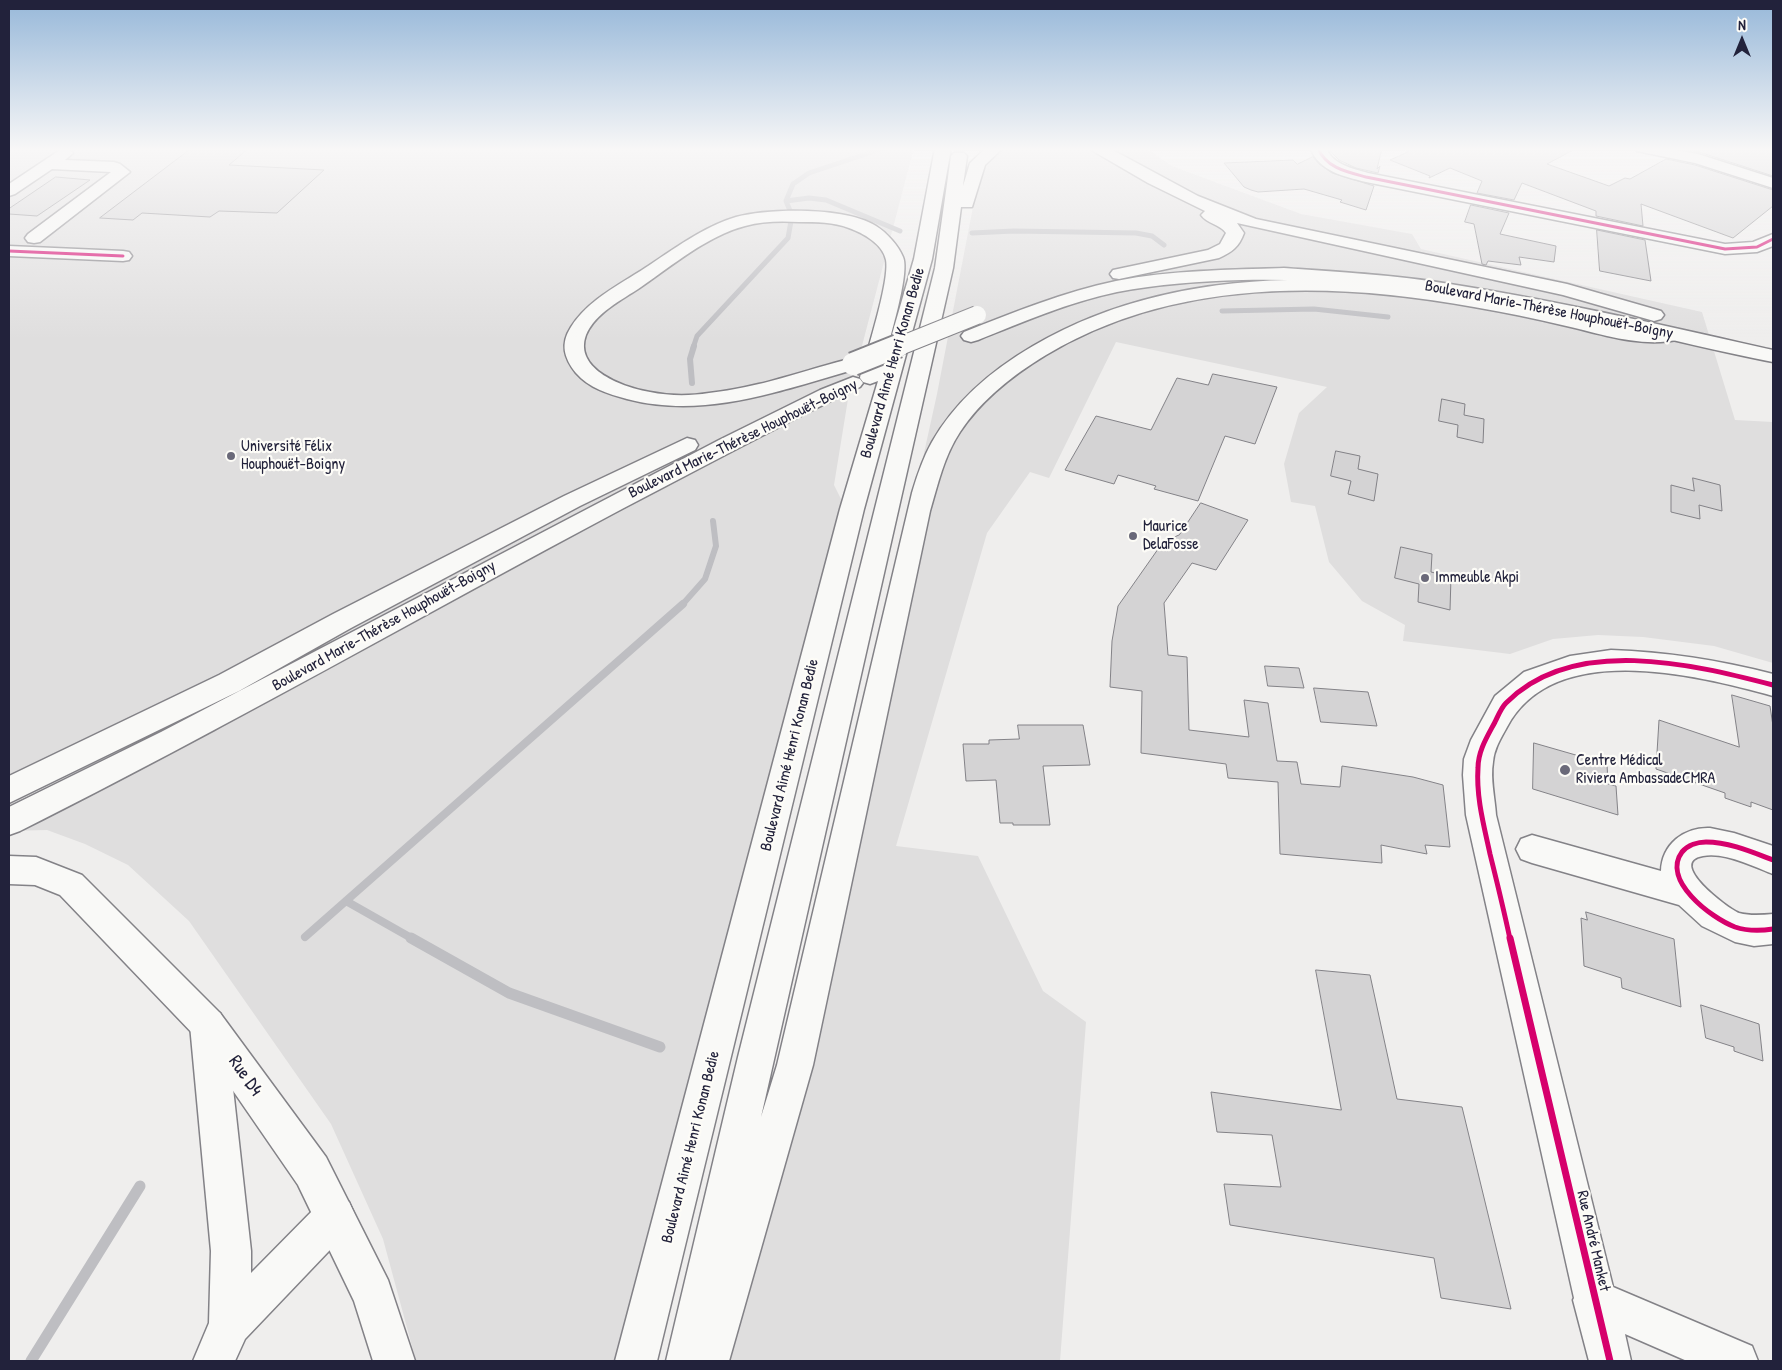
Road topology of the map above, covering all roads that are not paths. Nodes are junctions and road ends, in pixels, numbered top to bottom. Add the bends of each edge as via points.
1 (69, 212) edge
2 (931, 212) edge
3 (951, 212) edge
4 (962, 212) edge
5 (1203, 212) edge
6 (1220, 212) edge
7 (1540, 212) edge
8 (34, 238) dead end
9 (1773, 239) edge
10 (9, 251) edge
11 (122, 256) dead end
12 (944, 268) junction
13 (1119, 274) junction
14 (1664, 325) junction
15 (1773, 341) edge
16 (1773, 356) edge
17 (853, 374) junction
18 (852, 509) junction
19 (1773, 685) edge
20 (9, 790) edge
21 (9, 822) edge
22 (1532, 849) dead end
23 (1773, 860) edge
24 (9, 870) edge
25 (1688, 893) junction
26 (1773, 929) edge
27 (208, 1025) junction
28 (335, 1216) junction
29 (1594, 1300) junction
30 (230, 1324) junction
31 (214, 1361) edge
32 (394, 1361) edge
33 (636, 1361) edge
34 (687, 1361) edge
35 (708, 1361) edge
36 (1610, 1361) edge
37 (1737, 1361) edge

1 - 8 main road
2 - 18 main road, Boulevard Aimé Henri Konan Bedie via 923,259
3 - 12 main road, Boulevard Aimé Henri Konan Bedie
4 - 12 main road
5 - 13 main road via 1230,226 1235,234 1226,248 1213,254
6 - 14 main road via 1252,223 1567,290
7 - 9 main road via 1725,249 1757,247
10 - 11 main road
12 - 34 main road, Boulevard Aimé Henri Konan Bedie
13 - 14 main road, Boulevard Marie-Thérèse Houphouët-Boigny via 1229,264 1376,267 1429,273
13 - 17 main road, Boulevard Marie-Thérèse Houphouët-Boigny, bridge via 1068,285 977,315
14 - 15 main road, Boulevard Marie-Thérèse Houphouët-Boigny
14 - 16 main road, Boulevard Marie-Thérèse Houphouët-Boigny
14 - 17 main road, Boulevard Marie-Thérèse Houphouët-Boigny via 1384,280 1277,274 1206,276 1117,287 1081,296
14 - 35 main road via 1640,335 1434,295 1342,286 1228,289 1116,313 1082,327 1035,351 984,390 943,442 918,511 795,1065
17 - 18 main road via 721,399 655,400 605,386 586,372 577,359 574,344 578,330 588,316 603,304 704,237 725,227 760,218 792,216 844,220 869,229 885,243 895,259 895,277 846,480
17 - 20 main road, Boulevard Marie-Thérèse Houphouët-Boigny via 572,501 229,683
17 - 21 main road, Boulevard Marie-Thérèse Houphouët-Boigny via 792,412 520,552 108,774
18 - 33 main road, Boulevard Aimé Henri Konan Bedie
19 - 29 main road, Rue André Manket via 1726,672 1664,661 1576,665 1540,676 1508,698 1490,725 1478,762 1481,815
22 - 25 main road
23 - 25 main road via 1710,842 1692,844 1681,852 1676,866
24 - 27 main road, Rue D4 via 36,871 71,885
25 - 26 main road via 1712,915 1734,927 1756,931
27 - 28 main road, Rue D4 via 312,1171
27 - 30 main road via 231,1251
28 - 30 main road
28 - 32 main road, Rue D4 via 373,1295
29 - 36 main road, Rue André Manket
29 - 37 main road
30 - 31 main road

